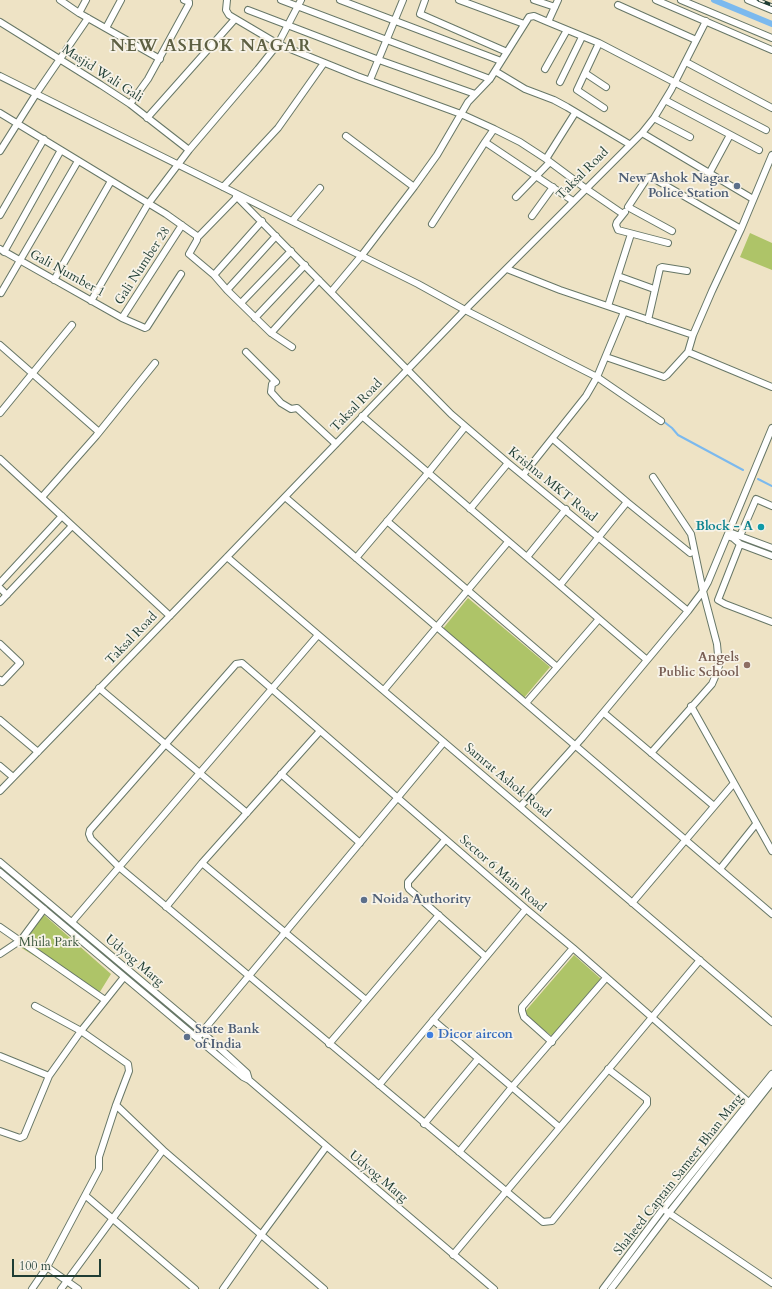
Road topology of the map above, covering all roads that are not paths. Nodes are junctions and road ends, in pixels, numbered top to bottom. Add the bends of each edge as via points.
1 (60, 0) edge
2 (86, 0) edge
3 (121, 0) edge
4 (184, 0) edge
5 (227, 0) edge
6 (281, 0) edge
7 (340, 0) edge
8 (403, 0) edge
9 (426, 0) edge
10 (459, 0) edge
11 (534, 0) edge
12 (558, 0) edge
13 (656, 0) edge
14 (681, 0) edge
15 (748, 0) edge
16 (300, 3) edge
17 (618, 5) dead end
18 (555, 7) junction
19 (248, 10) dead end
20 (772, 10) edge
21 (79, 13) junction
22 (88, 18) junction
23 (235, 19) junction
24 (396, 20) junction
25 (706, 21) junction
26 (0, 22) edge
27 (548, 22) junction
28 (524, 24) junction
29 (288, 26) junction
30 (106, 28) junction
31 (566, 30) junction
32 (582, 37) junction
33 (772, 38) edge
34 (696, 40) junction
35 (387, 41) junction
36 (598, 43) junction
37 (278, 44) junction
38 (772, 50) edge
39 (506, 52) junction
40 (160, 59) junction
41 (60, 60) junction
42 (379, 60) junction
43 (501, 61) junction
44 (686, 62) junction
45 (324, 63) junction
46 (545, 70) dead end
47 (495, 71) junction
48 (585, 72) junction
49 (0, 76) edge
50 (490, 79) junction
51 (370, 80) junction
52 (560, 82) dead end
53 (675, 82) junction
54 (606, 87) dead end
55 (36, 94) junction
56 (475, 94) junction
57 (665, 100) junction
58 (130, 104) junction
59 (604, 108) dead end
60 (772, 108) edge
61 (576, 113) junction
62 (0, 114) edge
63 (461, 114) junction
64 (147, 118) junction
65 (654, 118) junction
66 (16, 124) junction
67 (494, 129) junction
68 (766, 130) dead end
69 (642, 133) junction
70 (730, 135) junction
71 (346, 136) dead end
72 (690, 137) dead end
73 (44, 139) junction
74 (485, 142) junction
75 (629, 144) junction
76 (61, 150) junction
77 (189, 150) junction
78 (759, 150) dead end
79 (0, 151) edge
80 (772, 154) edge
81 (548, 160) junction
82 (78, 161) junction
83 (179, 164) junction
84 (710, 172) junction
85 (536, 176) junction
86 (111, 181) junction
87 (224, 187) junction
88 (414, 187) junction
89 (320, 188) dead end
90 (553, 188) junction
91 (585, 188) junction
92 (232, 192) junction
93 (516, 196) dead end
94 (238, 197) junction
95 (753, 199) junction
96 (573, 201) junction
97 (148, 204) junction
98 (628, 207) junction
99 (623, 214) junction
100 (0, 215) edge
101 (532, 216) dead end
102 (292, 220) junction
103 (262, 221) junction
104 (432, 224) dead end
105 (182, 225) junction
106 (741, 229) junction
107 (672, 231) dead end
108 (630, 234) junction
109 (276, 236) junction
110 (198, 238) junction
111 (668, 243) dead end
112 (2, 250) edge
113 (291, 251) junction
114 (362, 255) junction
115 (21, 261) junction
116 (305, 265) junction
117 (507, 269) junction
118 (687, 271) dead end
119 (181, 274) dead end
120 (214, 275) junction
121 (618, 276) junction
122 (54, 280) junction
123 (319, 280) junction
124 (654, 289) junction
125 (228, 290) junction
126 (331, 292) junction
127 (1, 293) dead end
128 (91, 301) junction
129 (241, 303) junction
130 (608, 306) junction
131 (465, 310) junction
132 (624, 312) junction
133 (122, 318) junction
134 (255, 318) junction
135 (648, 320) junction
136 (72, 325) dead end
137 (271, 333) junction
138 (693, 335) junction
139 (0, 345) edge
140 (292, 346) dead end
141 (246, 352) dead end
142 (688, 352) junction
143 (606, 357) junction
144 (156, 363) dead end
145 (407, 370) junction
146 (32, 374) junction
147 (597, 377) junction
148 (772, 387) edge
149 (0, 413) edge
150 (362, 416) junction
151 (661, 421) dead end
152 (465, 427) junction
153 (772, 428) edge
154 (99, 432) junction
155 (553, 439) junction
156 (336, 444) junction
157 (0, 459) edge
158 (508, 463) junction
159 (428, 473) junction
160 (522, 475) junction
161 (653, 477) dead end
162 (42, 497) junction
163 (285, 497) junction
164 (627, 502) junction
165 (772, 506) edge
166 (470, 509) junction
167 (566, 509) junction
168 (62, 516) junction
169 (387, 521) junction
170 (72, 526) junction
171 (728, 534) junction
172 (740, 536) junction
173 (598, 537) junction
174 (508, 542) junction
175 (740, 544) junction
176 (772, 548) edge
177 (690, 553) dead end
178 (772, 556) edge
179 (228, 557) junction
180 (527, 557) junction
181 (356, 558) junction
182 (0, 582) edge
183 (560, 585) junction
184 (0, 588) edge
185 (468, 590) junction
186 (703, 591) junction
187 (7, 595) junction
188 (0, 602) edge
189 (688, 611) junction
190 (170, 616) junction
191 (599, 619) junction
192 (772, 622) edge
193 (437, 627) junction
194 (318, 634) junction
195 (0, 644) edge
196 (647, 660) junction
197 (557, 666) junction
198 (0, 680) edge
199 (99, 688) junction
200 (271, 689) junction
201 (384, 690) junction
202 (526, 703) junction
203 (691, 706) junction
204 (604, 713) junction
205 (0, 720) edge
206 (320, 731) junction
207 (444, 742) junction
208 (166, 745) junction
209 (576, 746) junction
210 (38, 752) junction
211 (650, 752) junction
212 (0, 766) edge
213 (200, 773) junction
214 (281, 774) junction
215 (13, 777) junction
216 (734, 783) junction
217 (0, 791) edge
218 (397, 798) junction
219 (714, 806) junction
220 (520, 807) junction
221 (247, 813) junction
222 (756, 824) junction
223 (445, 840) junction
224 (686, 840) junction
225 (360, 843) junction
226 (772, 851) edge
227 (0, 862) edge
228 (202, 864) junction
229 (119, 867) junction
230 (720, 869) junction
231 (1, 875) edge
232 (632, 903) junction
233 (166, 907) junction
234 (44, 909) junction
235 (526, 909) junction
236 (772, 913) edge
237 (439, 915) junction
238 (72, 922) junction
239 (0, 926) edge
240 (285, 933) junction
241 (21, 940) junction
242 (573, 948) junction
243 (0, 954) edge
244 (486, 957) junction
245 (700, 960) junction
246 (124, 976) junction
247 (249, 976) junction
248 (606, 978) junction
249 (105, 1000) junction
250 (366, 1000) junction
251 (35, 1006) dead end
252 (651, 1018) junction
253 (433, 1020) junction
254 (772, 1022) edge
255 (80, 1031) junction
256 (202, 1032) junction
257 (197, 1038) junction
258 (552, 1042) junction
259 (329, 1044) junction
260 (0, 1056) edge
261 (478, 1058) junction
262 (608, 1069) junction
263 (772, 1074) edge
264 (49, 1076) junction
265 (249, 1080) junction
266 (772, 1082) edge
267 (379, 1086) junction
268 (512, 1087) junction
269 (751, 1104) junction
270 (116, 1105) junction
271 (424, 1124) junction
272 (559, 1127) junction
273 (0, 1131) edge
274 (326, 1147) junction
275 (163, 1150) junction
276 (458, 1152) junction
277 (505, 1192) junction
278 (86, 1196) junction
279 (666, 1211) junction
280 (112, 1219) junction
281 (261, 1235) junction
282 (453, 1255) junction
283 (47, 1267) junction
284 (67, 1281) junction
285 (772, 1284) edge
286 (32, 1289) edge
287 (61, 1289) edge
288 (78, 1289) edge
289 (195, 1289) edge
290 (223, 1289) edge
291 (324, 1289) edge
292 (494, 1289) edge
293 (603, 1289) edge
294 (611, 1289) edge

1 - 21 street
2 - 21 street
3 - 30 street
4 - 40 street via 189,4
5 - 23 street via 226,12
6 - 16 street
7 - 24 street
8 - 24 street
9 - 39 street via 420,14
10 - 28 street
11 - 18 street
12 - 18 street
13 - 25 street
14 - 33 street
15 - 20 street
16 - 29 street
16 - 35 street
17 - 34 street
18 - 27 street
19 - 29 street
21 - 22 street
22 - 30 street
22 - 41 street
23 - 37 street
23 - 64 street
24 - 35 street
24 - 43 street
25 - 34 street, Taksal Road
25 - 38 street
26 - 41 street, Masjid Wali Gali
27 - 28 street via 529,16
27 - 31 street
28 - 39 street
29 - 37 street
29 - 42 street
30 - 40 street
31 - 32 street
31 - 46 street
32 - 36 street
32 - 52 street
34 - 44 street, Taksal Road
35 - 42 street
35 - 50 street
36 - 48 street
36 - 53 street
37 - 45 street
37 - 77 street
39 - 43 street
40 - 58 street
41 - 55 street
41 - 58 street, Masjid Wali Gali
42 - 51 street
42 - 56 street
43 - 47 street
44 - 53 street, Taksal Road
44 - 60 street
45 - 51 street
45 - 87 street via 278,128
47 - 50 street
47 - 61 street via 525,89 554,100
48 - 54 street
48 - 59 street via 578,91
49 - 55 street
50 - 56 street
51 - 63 street
53 - 57 street, Taksal Road
53 - 68 street
55 - 66 street
55 - 83 street
56 - 63 street
57 - 65 street, Taksal Road
57 - 70 street
58 - 64 street, Masjid Wali Gali
61 - 75 street
61 - 81 street
62 - 66 street
63 - 67 street
63 - 88 street via 437,155
64 - 77 street, Masjid Wali Gali
65 - 69 street, Taksal Road
65 - 72 street
66 - 73 street
66 - 79 street
67 - 74 street
67 - 81 street
69 - 75 street, Taksal Road
69 - 84 street
70 - 78 street
70 - 84 street
71 - 88 street
73 - 76 street
73 - 100 street
74 - 85 street
74 - 104 street
75 - 91 street, Taksal Road
76 - 82 street
76 - 112 street
77 - 83 street
80 - 95 street
81 - 85 street
81 - 91 street
82 - 86 street
82 - 115 street
83 - 87 street
83 - 97 street
84 - 95 street
85 - 90 street
85 - 93 street
86 - 97 street
86 - 122 street
87 - 92 street
88 - 114 street
89 - 102 street
90 - 96 street
90 - 101 street
91 - 96 street, Taksal Road
91 - 99 street
92 - 94 street, Krishna MKT Road
92 - 102 street
94 - 103 street, Krishna MKT Road
94 - 110 street
95 - 106 street
96 - 117 street, Taksal Road
97 - 105 street
97 - 128 street
98 - 99 street
98 - 106 street via 646,178 651,177
98 - 107 street
99 - 108 street via 617,222 617,228
102 - 114 street
103 - 109 street, Krishna MKT Road
103 - 120 street
105 - 110 street
105 - 133 street, Gali Number 28
106 - 138 street
108 - 111 street
108 - 121 street
109 - 113 street, Krishna MKT Road
109 - 125 street
110 - 120 street via 190,254
112 - 115 street, Gali Number 1
113 - 116 street, Krishna MKT Road
113 - 129 street
114 - 126 street
114 - 131 street
115 - 122 street, Gali Number 1
115 - 127 street
116 - 123 street, Krishna MKT Road
116 - 134 street
117 - 130 street
117 - 131 street, Taksal Road
118 - 124 street via 661,267
119 - 133 street, Gali Number 1 via 148,327
120 - 125 street
121 - 124 street
121 - 130 street
122 - 128 street, Gali Number 1
123 - 126 street, Krishna MKT Road
123 - 137 street
124 - 135 street
125 - 129 street
126 - 145 street, Krishna MKT Road
128 - 133 street, Gali Number 1
129 - 134 street
130 - 132 street
131 - 145 street, Taksal Road
131 - 147 street
132 - 135 street
132 - 143 street
134 - 137 street
135 - 138 street
136 - 146 street
137 - 140 street
138 - 142 street
139 - 146 street
141 - 156 street via 276,382 272,384 271,392 281,403 291,409 297,408
142 - 143 street via 664,377
142 - 148 street
143 - 147 street
144 - 154 street
145 - 150 street, Taksal Road
145 - 152 street, Krishna MKT Road
146 - 149 street
146 - 154 street
147 - 151 street
147 - 155 street via 586,396
150 - 156 street, Taksal Road
150 - 159 street
152 - 158 street, Krishna MKT Road
152 - 159 street
153 - 171 street
154 - 162 street
155 - 160 street
155 - 164 street
156 - 163 street, Taksal Road
157 - 162 street
158 - 160 street, Krishna MKT Road
158 - 166 street
159 - 166 street
159 - 169 street
160 - 167 street, Krishna MKT Road
161 - 186 street via 691,534
162 - 168 street
163 - 179 street, Taksal Road
163 - 181 street
164 - 173 street
164 - 177 street
165 - 172 street via 756,499
166 - 174 street
167 - 173 street, Krishna MKT Road
167 - 180 street
168 - 170 street
168 - 182 street
169 - 181 street
169 - 185 street
170 - 187 street
170 - 190 street
171 - 172 street
171 - 175 street
171 - 186 street
172 - 176 street
173 - 183 street
173 - 189 street, Krishna MKT Road
174 - 180 street
174 - 185 street
175 - 178 street
175 - 192 street via 718,600
179 - 190 street, Taksal Road
179 - 194 street, Samrat Ashok Road
180 - 183 street
181 - 193 street
183 - 191 street
184 - 187 street
185 - 193 street
185 - 197 street
186 - 189 street
186 - 203 street via 717,644 719,666 712,684
187 - 188 street
189 - 196 street
190 - 199 street, Taksal Road
191 - 196 street
191 - 197 street
193 - 201 street
193 - 202 street
194 - 200 street
194 - 201 street, Samrat Ashok Road
195 - 198 street via 20,663 2,682
196 - 204 street
197 - 202 street
199 - 208 street
199 - 210 street, Taksal Road
200 - 206 street, Sector 6 Main Road
200 - 208 street, Sector 6 Main Road via 242,664 236,664
200 - 213 street
201 - 207 street, Samrat Ashok Road
202 - 209 street
203 - 211 street
203 - 216 street
204 - 209 street
204 - 211 street
205 - 210 street
206 - 214 street
206 - 218 street, Sector 6 Main Road
207 - 218 street
207 - 220 street, Samrat Ashok Road
208 - 213 street
208 - 229 street via 90,830 91,839
209 - 220 street
209 - 224 street
210 - 215 street, Taksal Road
211 - 219 street
212 - 215 street
213 - 221 street
213 - 229 street
214 - 221 street
214 - 225 street
215 - 217 street, Taksal Road
216 - 219 street
216 - 222 street
218 - 223 street, Sector 6 Main Road
218 - 225 street
219 - 224 street
220 - 232 street, Samrat Ashok Road
221 - 228 street
222 - 226 street
222 - 230 street
223 - 235 street, Sector 6 Main Road
223 - 237 street via 408,882 409,889
224 - 230 street
224 - 232 street
225 - 240 street
227 - 238 street, Udyog Marg
228 - 233 street
228 - 240 street
229 - 233 street
229 - 238 street
230 - 236 street
231 - 234 street, Udyog Marg
232 - 245 street, Samrat Ashok Road
233 - 247 street
234 - 241 street
234 - 246 street, Udyog Marg
235 - 242 street, Sector 6 Main Road
235 - 244 street
237 - 244 street
237 - 250 street
238 - 256 street, Udyog Marg
239 - 241 street
240 - 247 street
240 - 250 street
241 - 243 street
241 - 249 street
242 - 248 street, Sector 6 Main Road
242 - 258 street via 522,1007 524,1017
244 - 253 street
245 - 252 street
245 - 254 street, Samrat Ashok Road
246 - 249 street
246 - 257 street, Udyog Marg
247 - 256 street
247 - 259 street
248 - 252 street, Sector 6 Main Road
248 - 258 street
249 - 255 street
250 - 259 street
251 - 255 street
252 - 262 street
252 - 269 street, Sector 6 Main Road
253 - 261 street
253 - 267 street
255 - 264 street
255 - 270 street via 128,1064
256 - 257 street
256 - 265 street, Udyog Marg via 247,1073
257 - 265 street, Udyog Marg
258 - 268 street
259 - 267 street
260 - 264 street
261 - 268 street
261 - 271 street
262 - 272 street
262 - 277 street via 647,1099 647,1104 552,1221 543,1222
263 - 269 street, Shaheed Captain Sameer Bhan Marg
264 - 273 street via 24,1136 20,1138
265 - 274 street, Udyog Marg
266 - 269 street, Shaheed Captain Sameer Bhan Marg
267 - 271 street
268 - 272 street
268 - 276 street
269 - 279 street, Shaheed Captain Sameer Bhan Marg
270 - 275 street
270 - 278 street via 99,1158 99,1169
271 - 276 street
272 - 277 street
274 - 281 street
274 - 282 street, Udyog Marg
275 - 280 street
275 - 281 street
276 - 277 street
277 - 282 street
278 - 280 street
278 - 283 street
279 - 285 street
279 - 293 street, Shaheed Captain Sameer Bhan Marg
279 - 294 street, Shaheed Captain Sameer Bhan Marg
280 - 284 street
280 - 289 street
281 - 290 street
281 - 291 street
282 - 292 street, Udyog Marg
283 - 284 street
283 - 286 street
284 - 287 street
284 - 288 street

